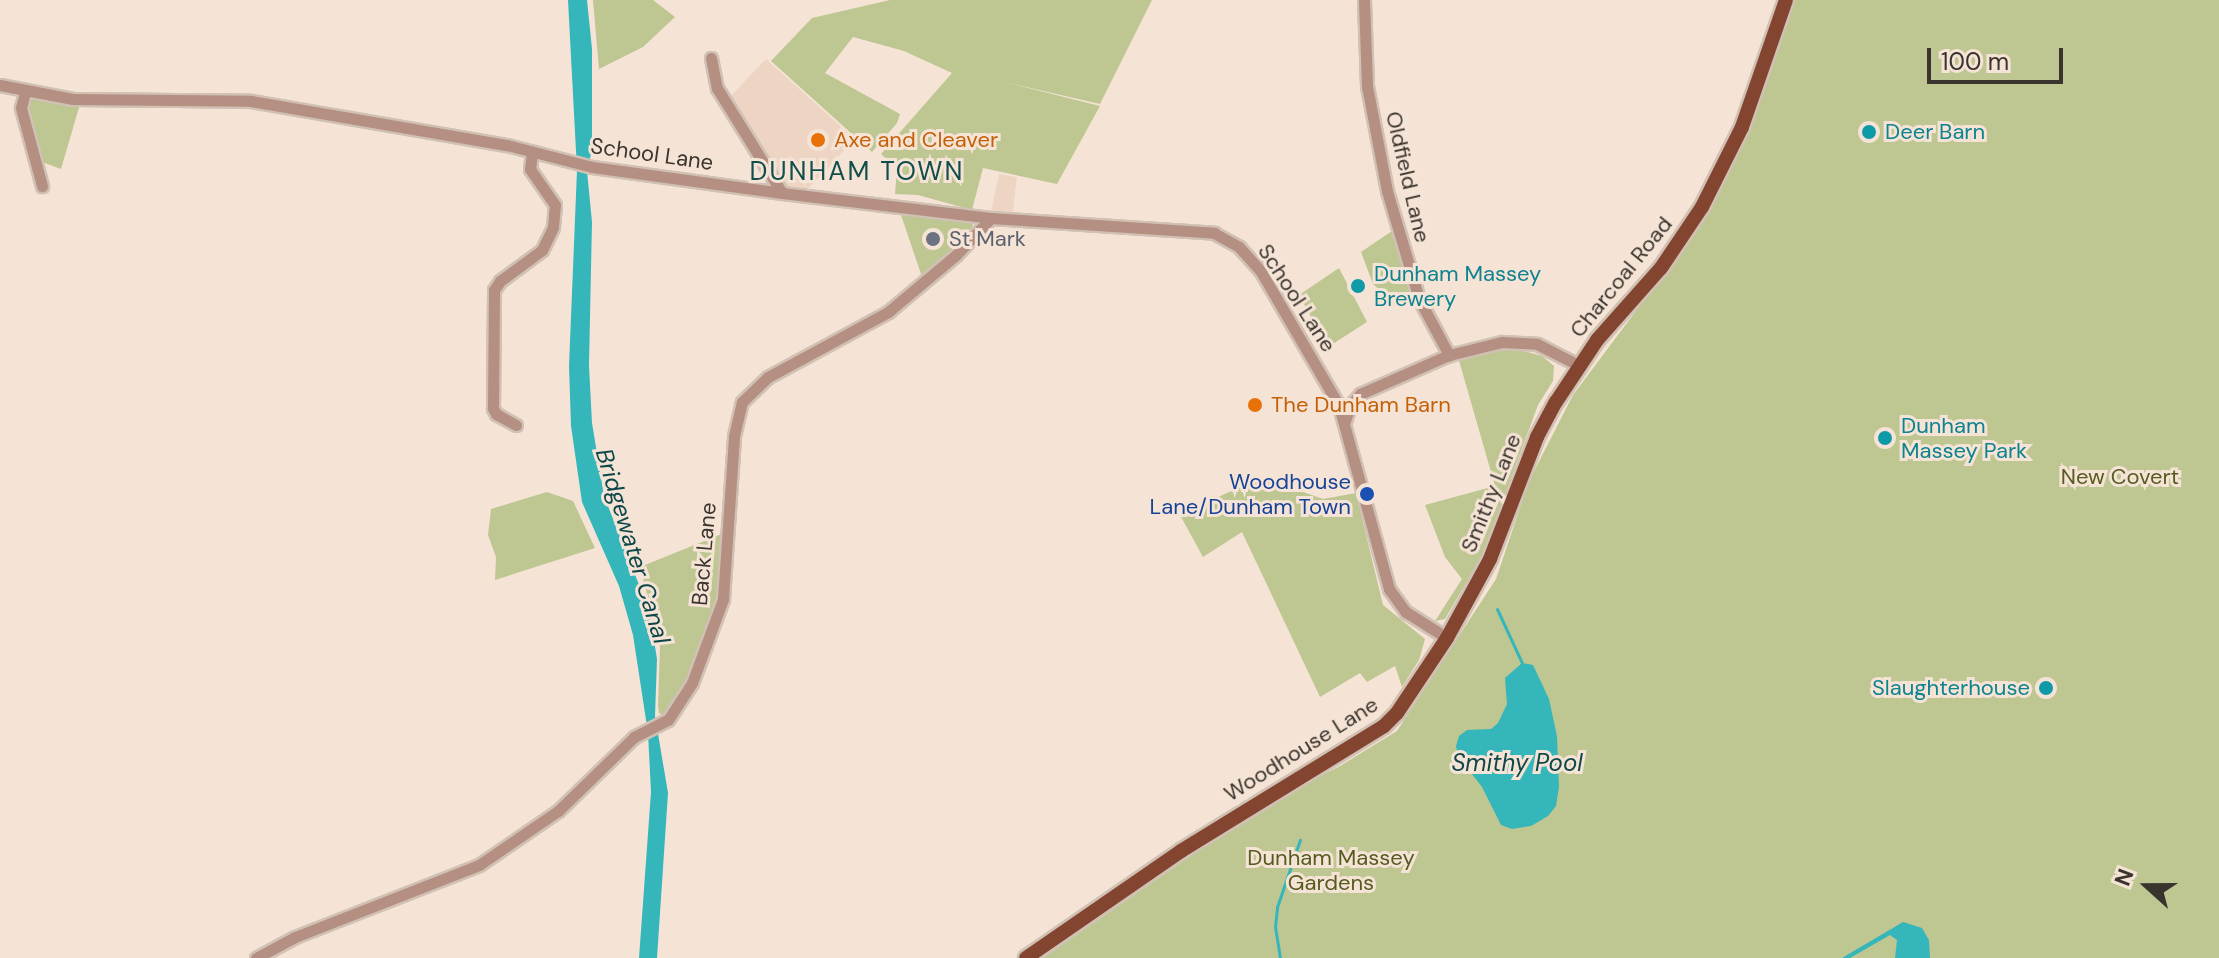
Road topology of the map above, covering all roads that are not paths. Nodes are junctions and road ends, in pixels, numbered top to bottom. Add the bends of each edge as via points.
1 (1364, 0) edge
2 (1786, 0) edge
3 (711, 58) dead end
4 (0, 85) edge
5 (25, 92) junction
6 (532, 153) junction
7 (42, 186) dead end
8 (782, 193) junction
9 (991, 218) junction
10 (1449, 355) junction
11 (1578, 365) junction
12 (1331, 390) junction
13 (1360, 394) junction
14 (1345, 421) junction
15 (516, 425) dead end
16 (1447, 638) junction
17 (256, 958) edge
18 (1026, 958) edge

1 - 10 street, Oldfield Lane via 1367,86 1384,177 1419,299
2 - 11 main road, Charcoal Road via 1742,127 1702,207 1661,268
3 - 8 street via 717,88
4 - 5 street, School Lane
5 - 6 street, School Lane via 73,99 251,101
5 - 7 street via 21,108
6 - 8 street, School Lane via 592,167
6 - 15 street via 530,169 555,205 553,227 542,250 494,290 493,408
8 - 9 street, School Lane
9 - 12 street, School Lane via 1200,230 1228,240 1260,270
9 - 17 street, Back Lane via 888,312 768,377 742,402 734,436 723,599 716,626 675,713 638,734 558,811 479,865 295,937
10 - 11 street, Charcoal Road via 1526,341
10 - 13 street, Charcoal Road
11 - 16 main road, Smithy Lane via 1537,437 1490,559
12 - 13 street
12 - 14 street, School Lane
13 - 14 street
14 - 16 street via 1389,589 1406,612
16 - 18 main road, Woodhouse Lane via 1417,687 1384,726 1181,851

